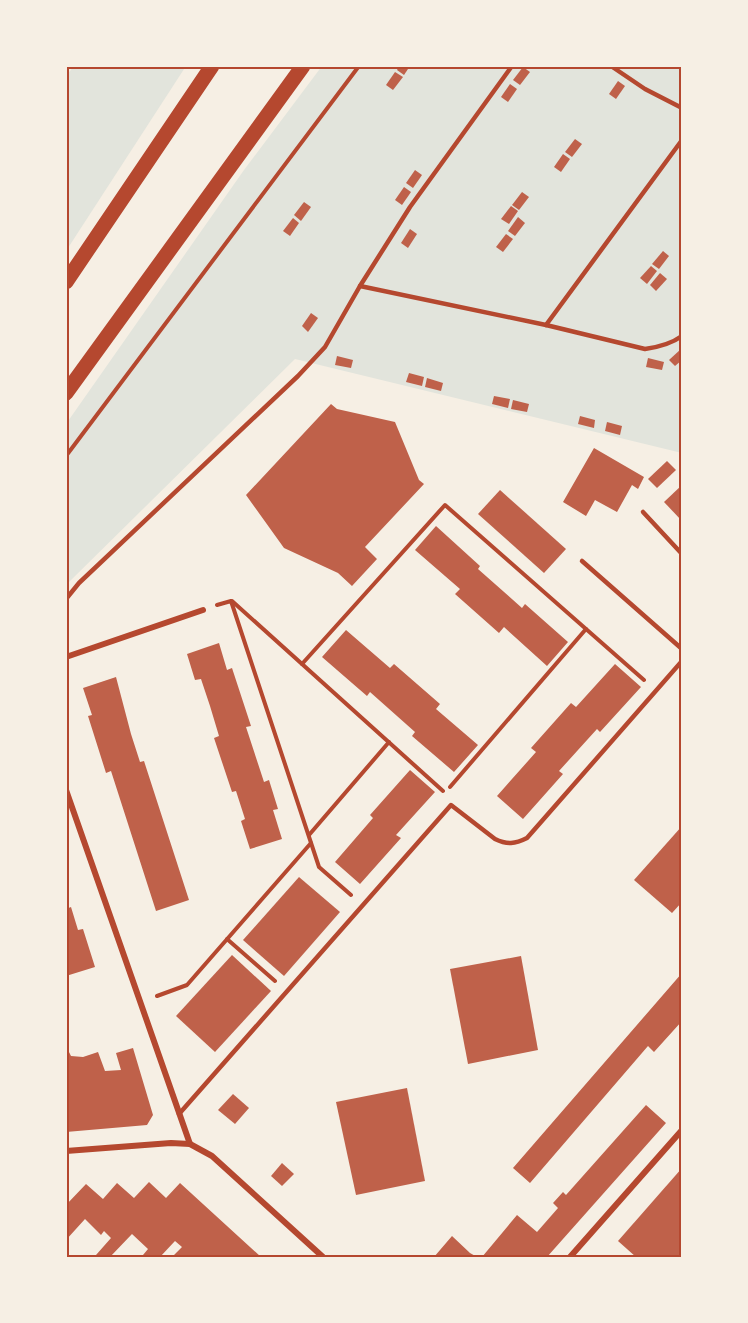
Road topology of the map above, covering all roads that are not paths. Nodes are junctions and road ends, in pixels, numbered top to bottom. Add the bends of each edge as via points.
1 (212, 66) edge
2 (303, 66) edge
3 (512, 66) edge
4 (611, 66) edge
5 (682, 108) edge
6 (682, 140) edge
7 (66, 282) edge
8 (360, 286) junction
9 (546, 325) junction
10 (682, 336) edge
11 (66, 393) edge
12 (643, 512) dead end
13 (682, 554) edge
14 (582, 561) dead end
15 (66, 599) edge
16 (203, 610) road end
17 (682, 649) edge
18 (66, 657) edge
19 (682, 661) edge
20 (66, 790) edge
21 (179, 1114) junction
22 (682, 1130) edge
23 (190, 1144) junction
24 (66, 1151) edge
25 (323, 1257) edge
26 (570, 1257) edge

1 - 7 main road
2 - 11 main road
3 - 8 lane via 410,207
4 - 5 lane via 645,90
6 - 9 lane
8 - 9 lane
8 - 15 lane via 325,346 298,376
9 - 10 lane via 645,349
12 - 13 lane
14 - 17 lane
16 - 18 street
19 - 21 lane via 527,838 515,844 495,839 451,805
20 - 21 street
21 - 23 street
22 - 26 street
23 - 24 street
23 - 25 street via 212,1156

